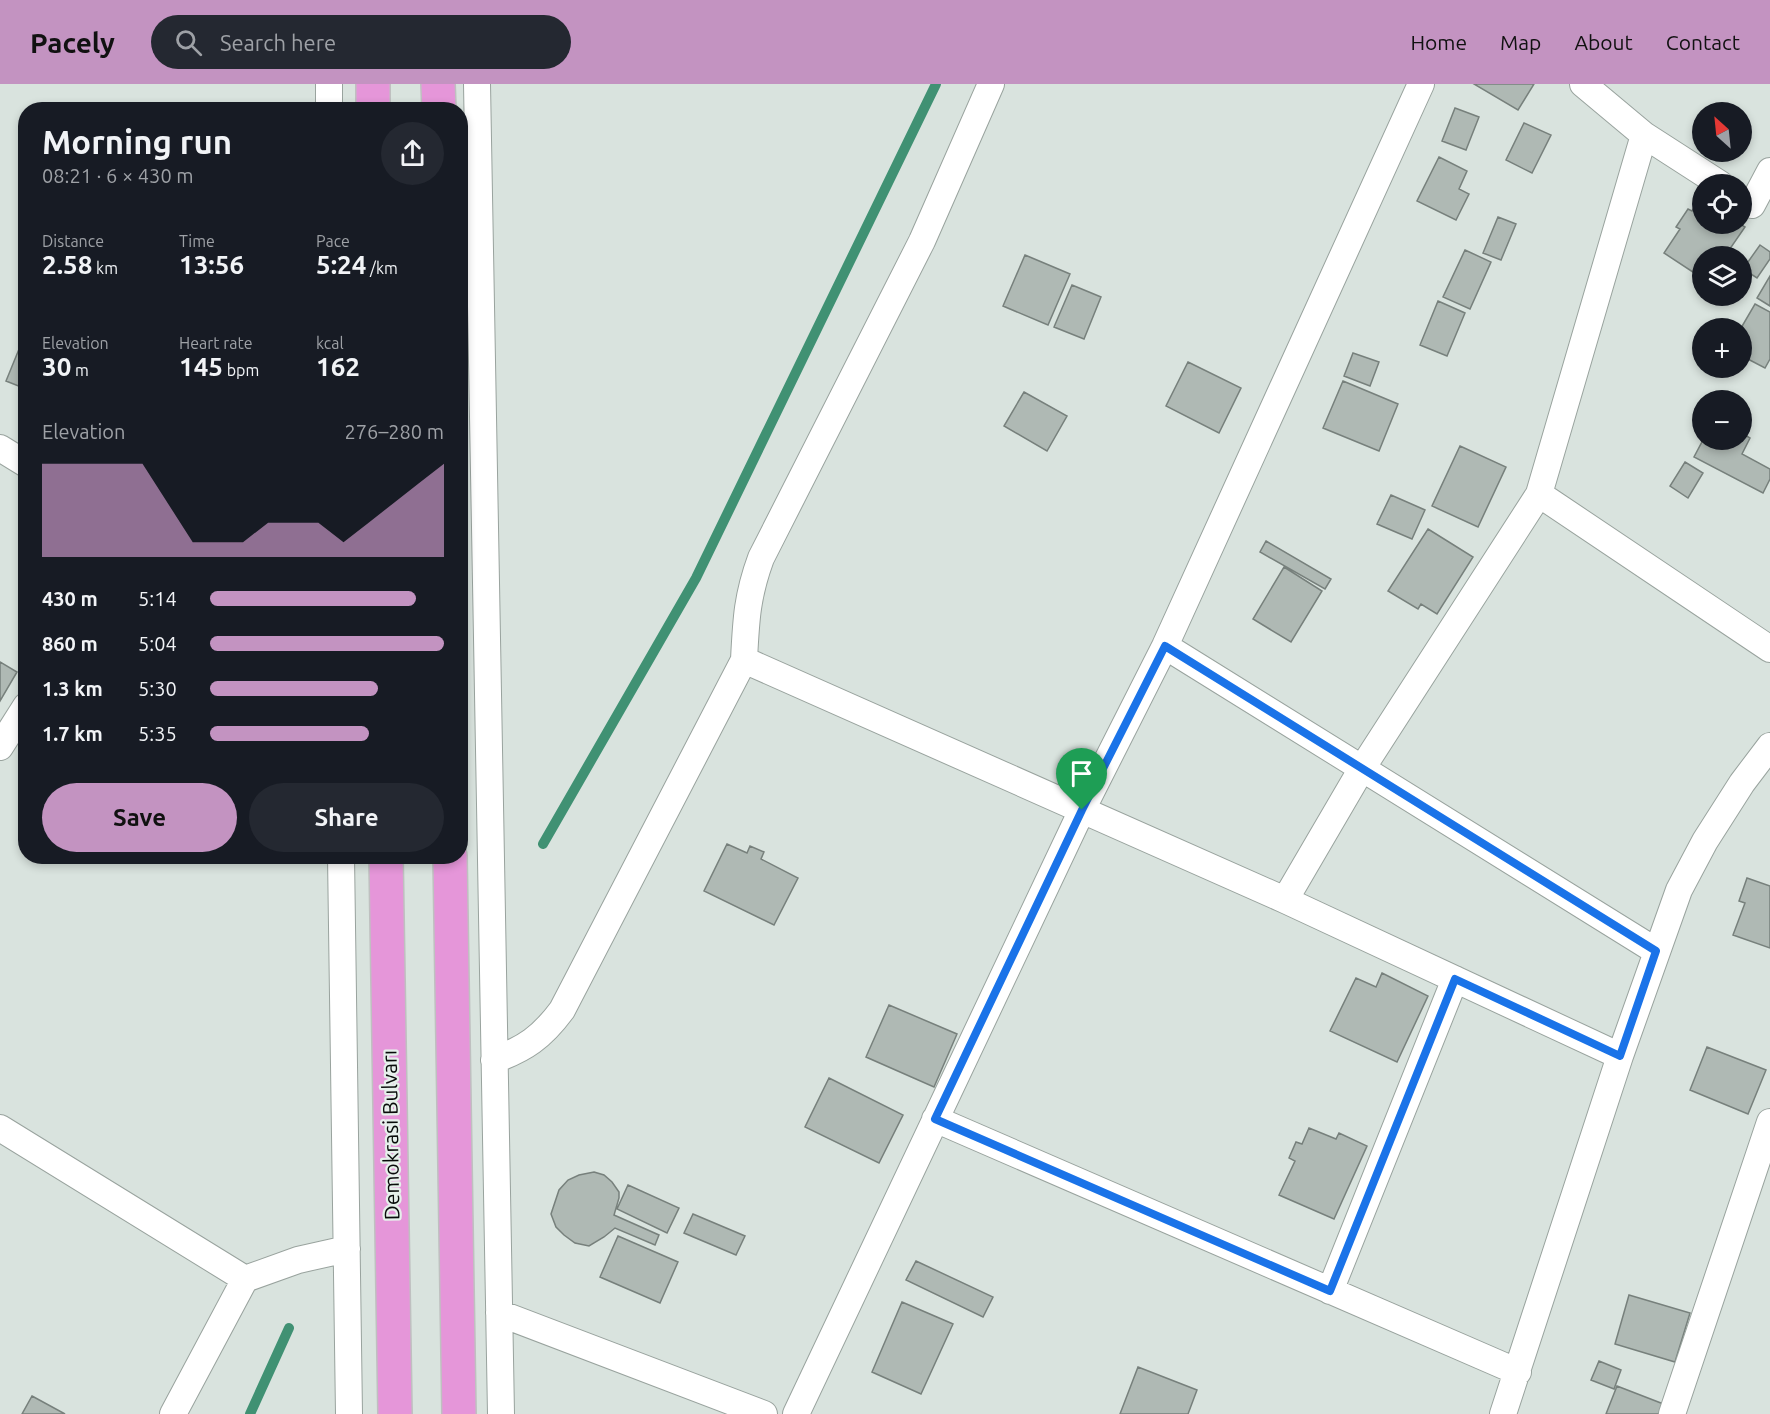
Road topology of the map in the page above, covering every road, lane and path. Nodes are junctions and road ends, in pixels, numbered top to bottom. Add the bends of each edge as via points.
1 (329, 84) edge
2 (373, 84) edge
3 (438, 84) edge
4 (477, 84) edge
5 (991, 84) edge
6 (1421, 84) edge
7 (1583, 84) edge
8 (329, 102) edge
9 (373, 102) edge
10 (438, 102) edge
11 (1644, 135) junction
12 (1770, 171) edge
13 (1704, 174) edge
14 (1754, 208) edge
15 (0, 448) edge
16 (18, 459) edge
17 (1539, 495) junction
18 (1165, 646) junction
19 (1770, 649) edge
20 (744, 660) junction
21 (18, 719) edge
22 (1770, 746) edge
23 (0, 747) edge
24 (1361, 770) junction
25 (1082, 810) junction
26 (341, 864) edge
27 (386, 864) edge
28 (450, 864) edge
29 (1285, 900) junction
30 (1656, 951) junction
31 (1455, 979) junction
32 (1620, 1056) junction
33 (494, 1060) junction
34 (935, 1119) junction
35 (1770, 1122) edge
36 (0, 1128) edge
37 (347, 1249) junction
38 (245, 1279) junction
39 (1330, 1291) junction
40 (499, 1313) junction
41 (1518, 1372) junction
42 (173, 1414) edge
43 (349, 1414) edge
44 (395, 1414) edge
45 (459, 1414) edge
46 (501, 1414) edge
47 (764, 1414) edge
48 (796, 1414) edge
49 (1503, 1414) edge
50 (1672, 1414) edge

1 - 8 street
2 - 9 highway
3 - 10 highway
4 - 33 street
5 - 20 street via 922,241 761,558 746,610
6 - 18 street
7 - 11 street
11 - 13 street
11 - 17 street
12 - 14 street
15 - 16 street
17 - 19 street
17 - 24 street
18 - 24 street
18 - 25 street
20 - 25 street
20 - 33 street via 562,1010 534,1041
21 - 23 street
22 - 30 street via 1705,841 1679,890
24 - 29 street
24 - 30 street
25 - 29 street
25 - 34 street
26 - 37 street
27 - 44 highway, Demokrasi Bulvarı
28 - 45 highway
29 - 31 street
30 - 32 street
31 - 32 street
31 - 39 street
32 - 41 street
33 - 40 street
34 - 39 street
34 - 48 street
35 - 50 street
36 - 38 street
37 - 38 street via 298,1260
37 - 43 street
38 - 42 street
39 - 41 street
40 - 46 street
40 - 47 street
41 - 49 street

